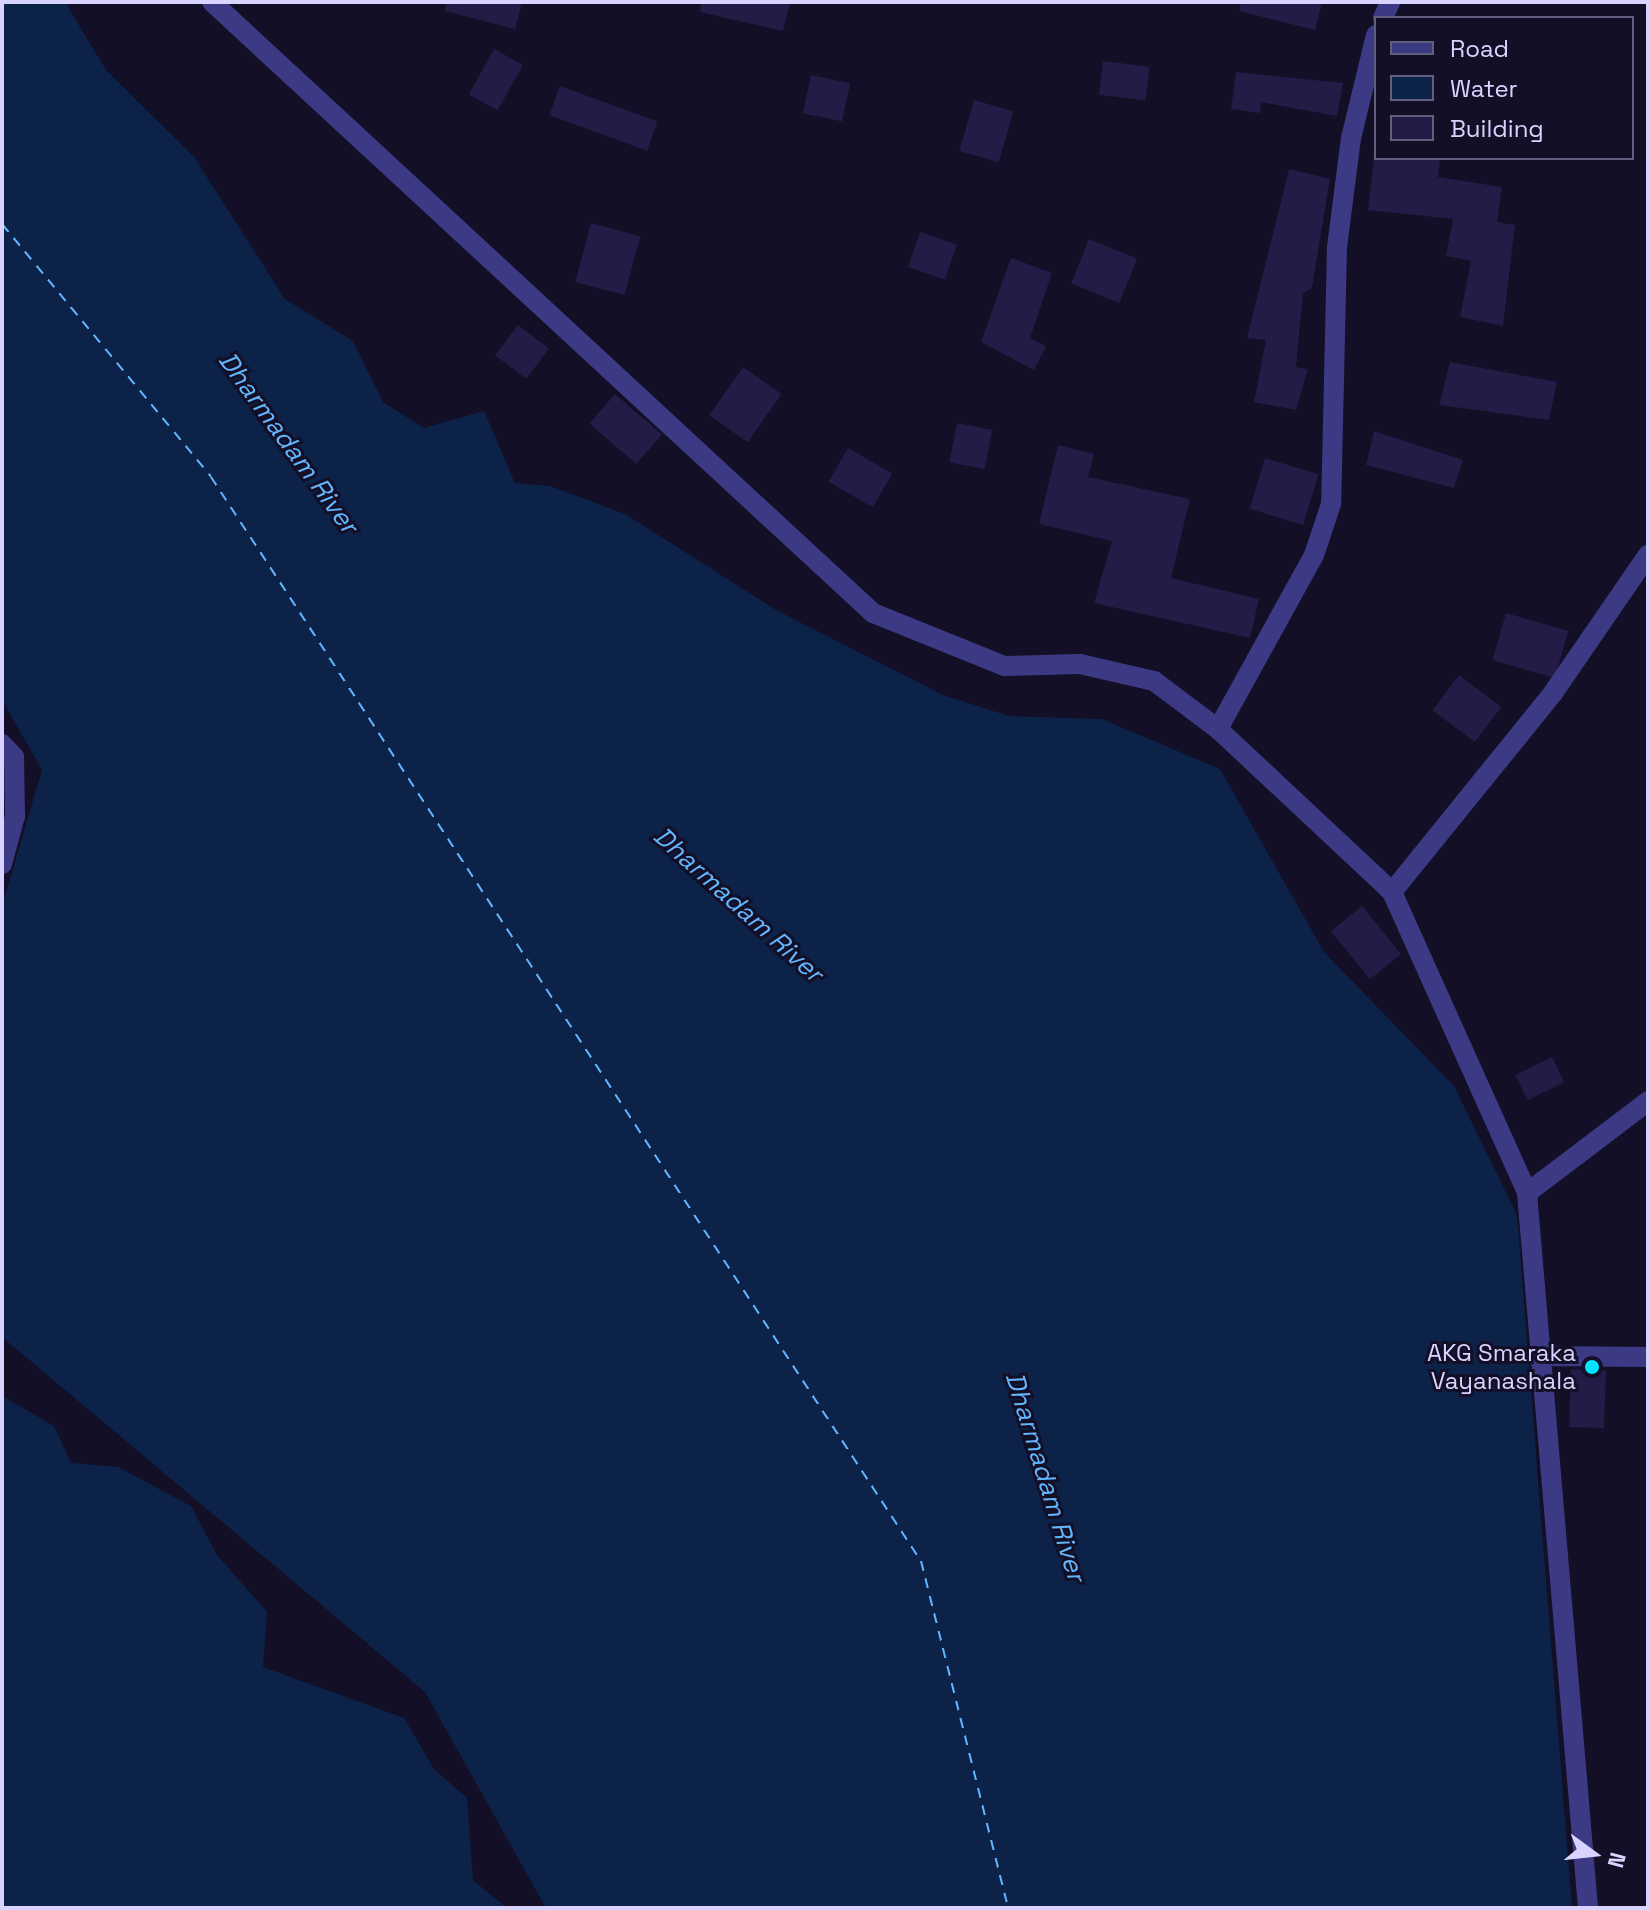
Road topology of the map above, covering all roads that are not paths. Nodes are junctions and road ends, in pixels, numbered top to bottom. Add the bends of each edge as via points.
1 (212, 2) edge
2 (1374, 43) edge
3 (1648, 555) edge
4 (1218, 729) junction
5 (2, 744) edge
6 (2, 864) edge
7 (1392, 892) junction
8 (1648, 1101) edge
9 (1527, 1193) junction
10 (1541, 1356) junction
11 (1648, 1357) edge
12 (1588, 1908) edge

1 - 4 street via 873,613 1004,666 1080,664 1154,681
2 - 4 street via 1351,138 1337,247 1331,504 1314,555
3 - 7 street via 1553,693
4 - 7 street via 1312,810
5 - 6 street via 14,757 15,816
7 - 9 street
8 - 9 street
9 - 10 street
10 - 11 street
10 - 12 street

